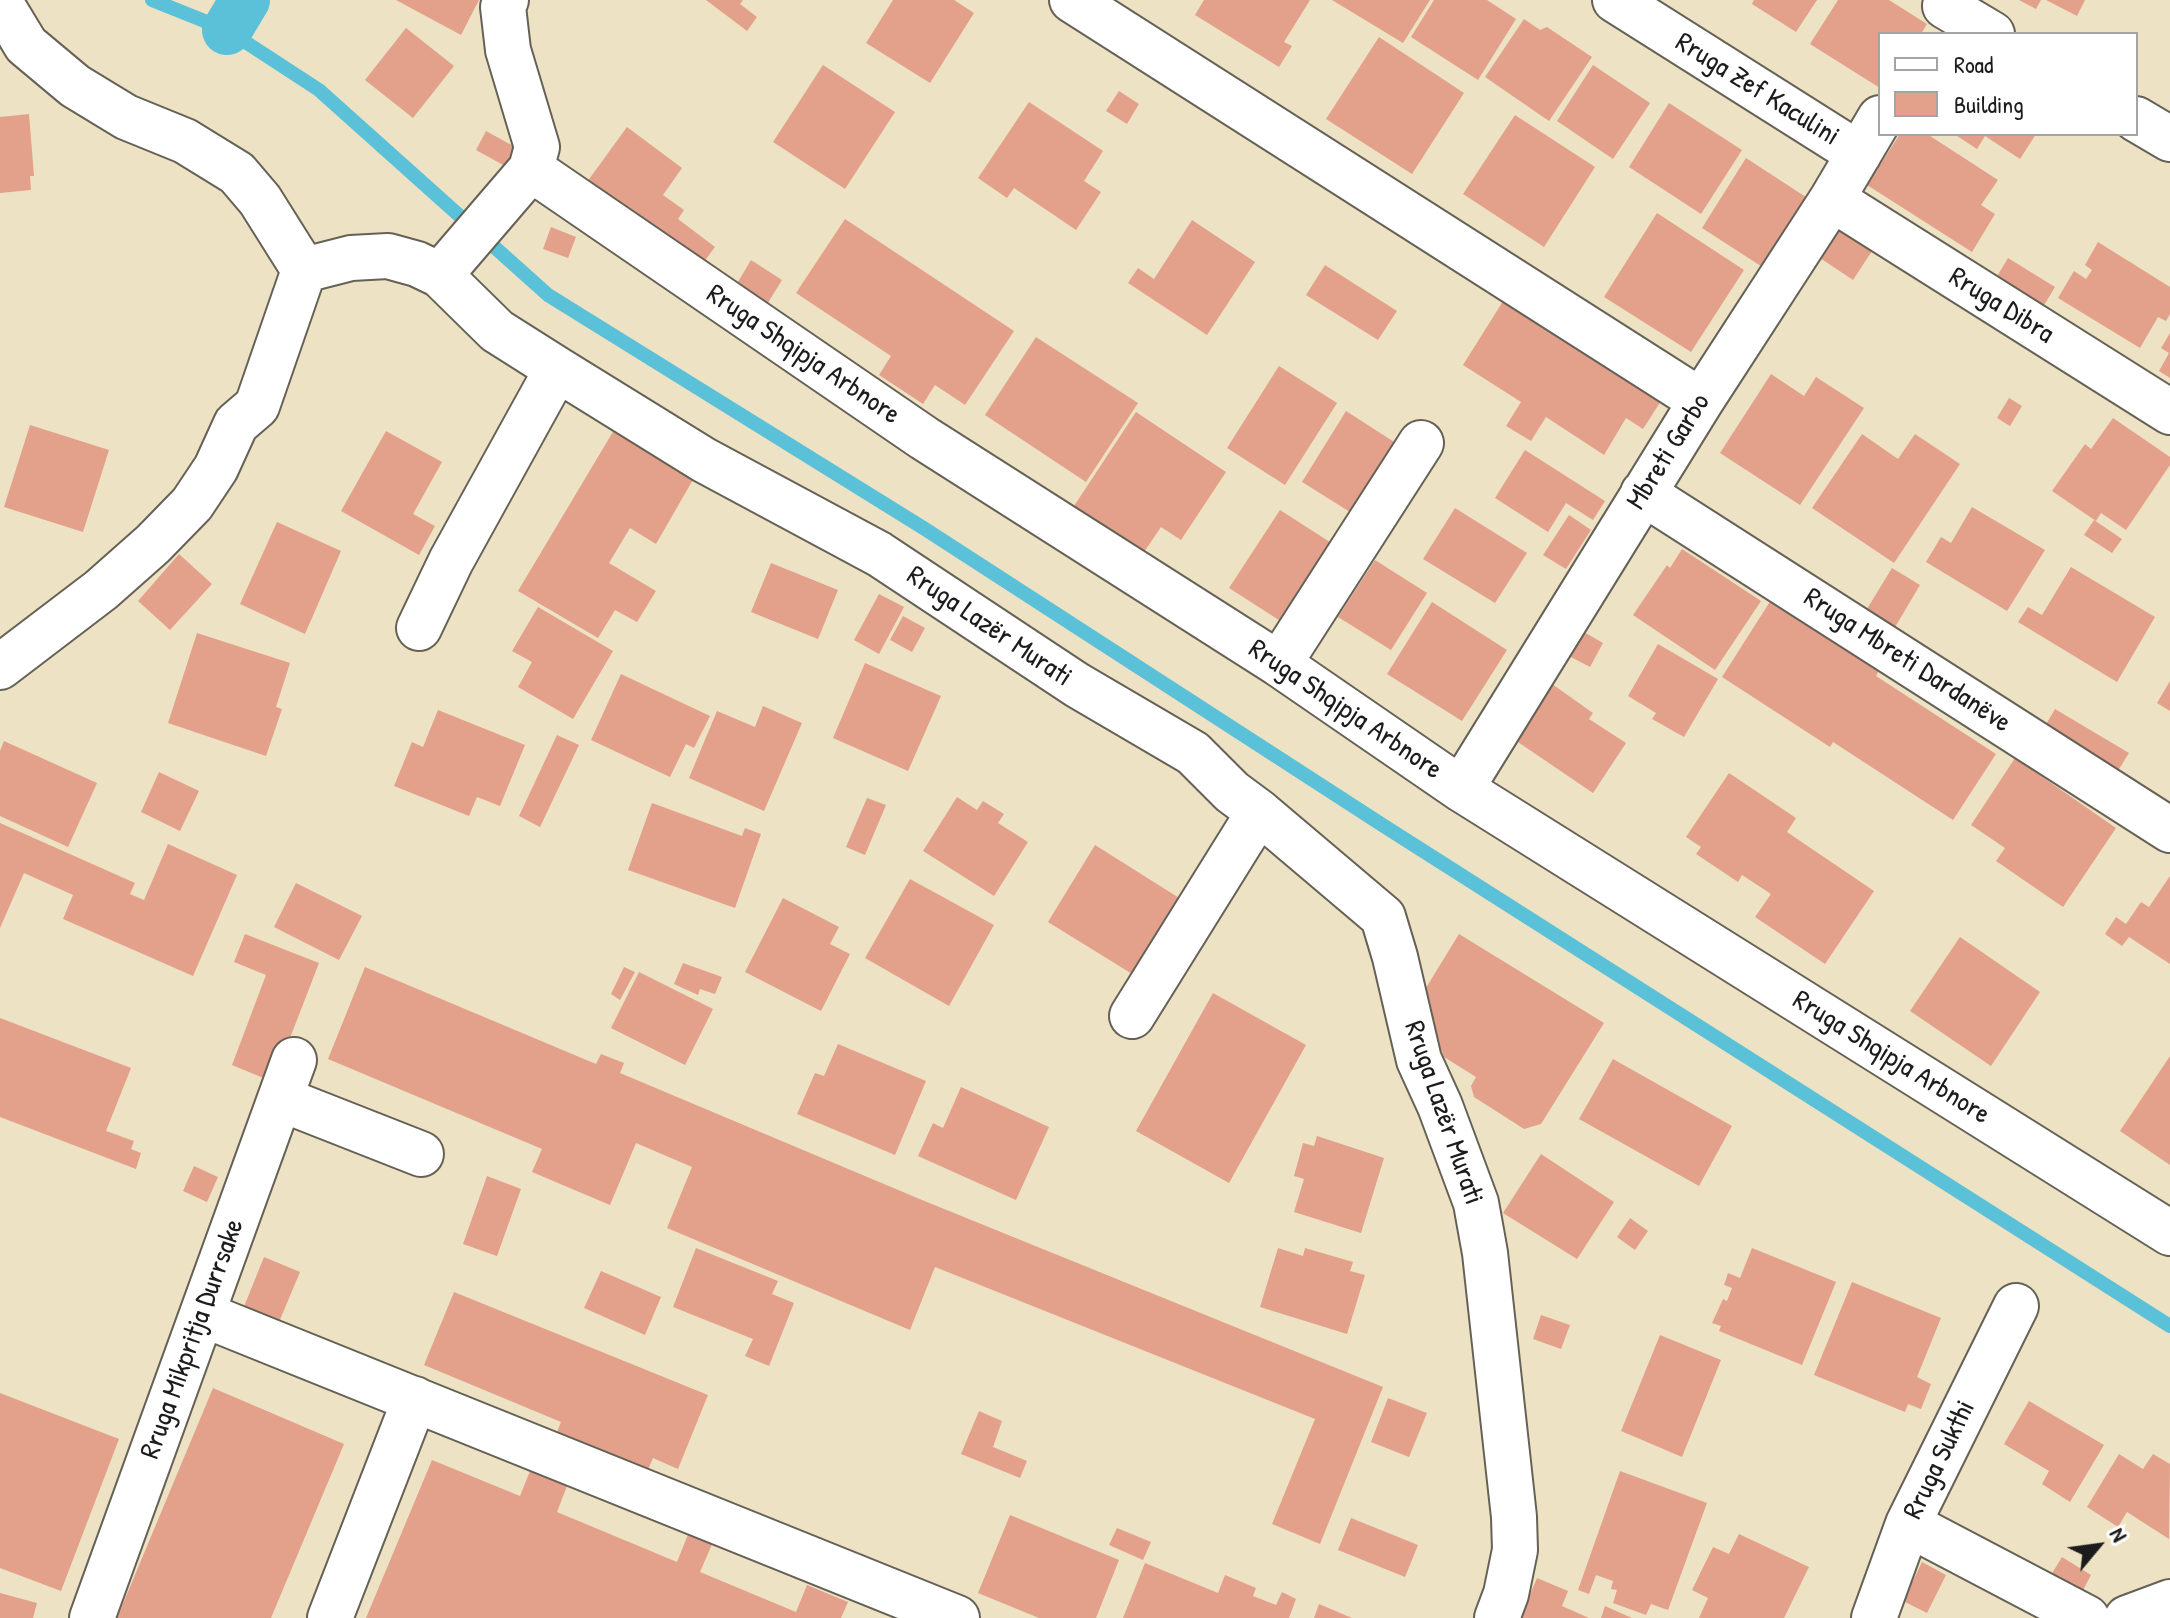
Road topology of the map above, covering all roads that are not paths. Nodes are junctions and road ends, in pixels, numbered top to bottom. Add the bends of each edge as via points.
1 (506, 0) edge
2 (1072, 0) edge
3 (1615, 0) edge
4 (0, 2) edge
5 (1941, 13) edge
6 (1987, 32) edge
7 (2138, 120) edge
8 (1870, 136) edge
9 (2170, 139) edge
10 (531, 169) junction
11 (1832, 199) junction
12 (451, 261) junction
13 (304, 270) junction
14 (557, 369) junction
15 (1701, 401) junction
16 (2170, 412) edge
17 (1421, 443) dead end
18 (1643, 493) junction
19 (419, 628) dead end
20 (1279, 664) junction
21 (0, 667) edge
22 (1461, 789) junction
23 (1259, 812) junction
24 (2170, 830) edge
25 (1132, 1016) dead end
26 (421, 1154) dead end
27 (2170, 1233) edge
28 (2016, 1306) dead end
29 (202, 1314) junction
30 (415, 1399) junction
31 (1908, 1524) junction
32 (2170, 1602) edge
33 (92, 1618) edge
34 (330, 1618) edge
35 (957, 1618) edge
36 (1497, 1618) edge
37 (1874, 1618) edge
38 (2087, 1618) edge
39 (2127, 1618) edge

1 - 10 street via 508,50 537,147
2 - 15 street
3 - 8 street, Rruga Zef Kaculini
4 - 13 street via 26,45 75,86 237,173
5 - 6 street
7 - 9 street
8 - 11 street, Mbreti Garbo
10 - 12 street
10 - 20 street, Rruga Shqipja Arbnore via 924,438
11 - 15 street, Mbreti Garbo
11 - 16 street, Rruga Dibra
12 - 13 street, Rruga Lazër Murati via 417,264 388,256 351,258
12 - 14 street, Rruga Lazër Murati via 497,331
13 - 21 street via 257,406 236,424 192,504 101,590
14 - 19 street
14 - 23 street, Rruga Lazër Murati via 704,460 879,554 1077,685 1193,753
15 - 18 street, Mbreti Garbo
17 - 20 street
18 - 22 street, Mbreti Garbo
18 - 24 street, Rruga Mbreti Dardanëve
20 - 22 street, Rruga Shqipja Arbnore
22 - 27 street, Rruga Shqipja Arbnore
23 - 25 street
23 - 36 street, Rruga Lazër Murati via 1383,917 1419,1060 1476,1203 1514,1517 1515,1550
26 - 29 street, Rruga Mikpritja Durrsake via 288,1080
28 - 31 street, Rruga Sukthi
29 - 30 street
29 - 33 street, Rruga Mikpritja Durrsake
30 - 34 street
30 - 35 street
31 - 37 street, Rruga Sukthi
31 - 38 street
32 - 39 street

